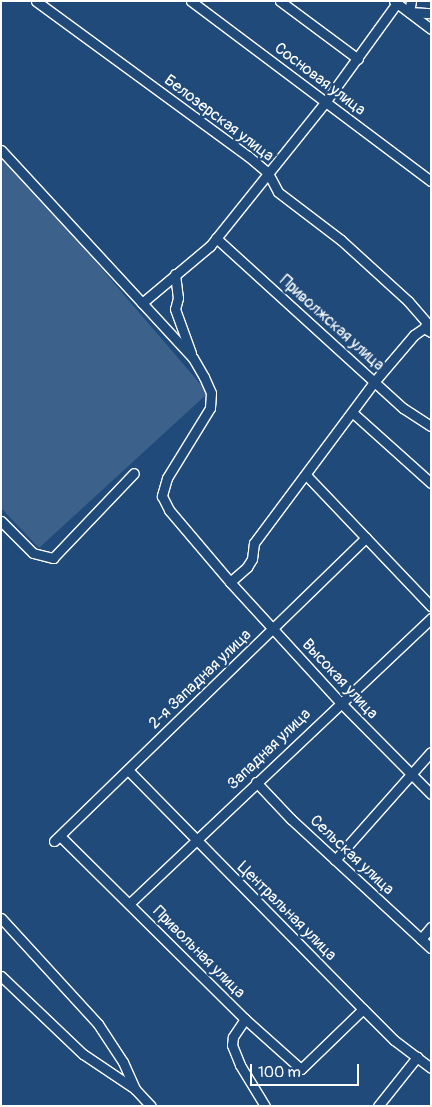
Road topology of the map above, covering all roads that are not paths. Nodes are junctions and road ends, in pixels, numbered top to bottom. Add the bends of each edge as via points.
1 (36, 1) edge
2 (191, 1) edge
3 (280, 1) edge
4 (411, 1) edge
5 (395, 2) edge
6 (409, 12) junction
7 (431, 13) edge
8 (431, 29) edge
9 (358, 59) junction
10 (326, 102) junction
11 (1, 150) edge
12 (268, 173) junction
13 (431, 181) edge
14 (216, 238) junction
15 (175, 274) junction
16 (142, 303) junction
17 (428, 326) edge
18 (193, 358) junction
19 (374, 382) junction
20 (353, 413) junction
21 (431, 426) edge
22 (134, 473) dead end
23 (307, 476) junction
24 (431, 483) edge
25 (1, 521) edge
26 (366, 538) junction
27 (230, 582) junction
28 (431, 606) edge
29 (431, 618) edge
30 (273, 629) junction
31 (340, 702) junction
32 (431, 752) edge
33 (128, 770) junction
34 (409, 775) junction
35 (256, 782) junction
36 (431, 794) edge
37 (57, 839) joint
38 (195, 841) junction
39 (335, 860) junction
40 (130, 903) junction
41 (1, 918) edge
42 (431, 927) edge
43 (420, 939) junction
44 (431, 948) edge
45 (1, 976) edge
46 (362, 1009) junction
47 (245, 1019) junction
48 (418, 1057) junction
49 (431, 1068) edge
50 (135, 1089) junction
51 (151, 1106) edge
52 (265, 1106) edge
53 (378, 1106) edge

1 - 12 street, Белозерская улица
2 - 10 street, Сосновая улица
3 - 9 street
4 - 6 street
5 - 6 street
5 - 9 street
6 - 7 street
6 - 8 street
9 - 10 street
10 - 12 street
10 - 13 street, Сосновая улица
11 - 16 street
12 - 14 street
12 - 17 street, Белозерская улица via 278,192 340,240 408,301
14 - 15 street
14 - 19 street, Приволжская улица
15 - 16 street
15 - 18 street via 178,298 175,309
16 - 18 street
17 - 19 street via 414,335
18 - 27 street, Высокая улица via 211,393 210,408 167,478 162,496 177,522
19 - 20 street
19 - 21 street, Приволжская улица via 403,408
20 - 23 street
20 - 24 street
22 - 25 street via 53,558 33,553
23 - 26 street
23 - 27 street via 254,543 252,559 247,567
26 - 28 street
26 - 30 street, 2-я Западная улица
27 - 30 street, Высокая улица
29 - 31 street, Западная улица
30 - 31 street, Высокая улица
30 - 33 street, 2-я Западная улица
31 - 34 street, Высокая улица
31 - 35 street, Западная улица
32 - 34 street
33 - 37 street, 2-я Западная улица
33 - 38 street, Центральная улица
34 - 36 street, Высокая улица
34 - 39 street
35 - 38 street, Западная улица
35 - 39 street, Сельская улица
37 - 40 street, Привольная улица
38 - 40 street, Западная улица
38 - 46 street, Центральная улица
39 - 43 street, Сельская улица
40 - 47 street, Привольная улица
41 - 50 street via 98,1024 123,1062
42 - 43 street
43 - 44 street, Сельская улица
45 - 50 street via 83,1054
46 - 47 street via 301,1069
46 - 48 street, Центральная улица
47 - 52 street, Привольная улица via 232,1037 232,1045
48 - 49 street, Центральная улица
48 - 53 street
50 - 51 street

